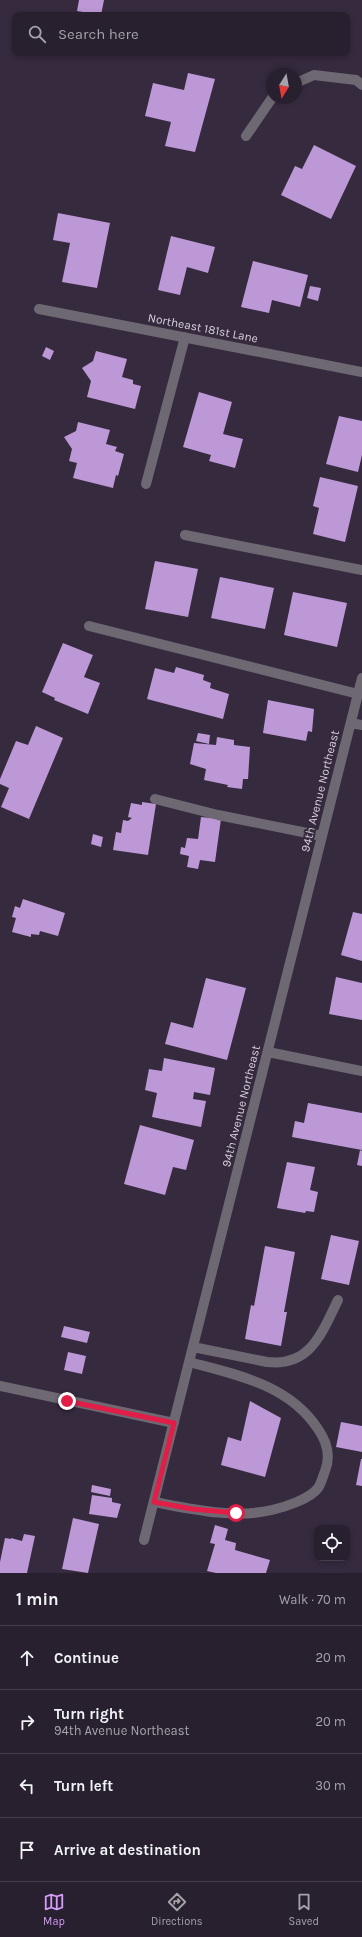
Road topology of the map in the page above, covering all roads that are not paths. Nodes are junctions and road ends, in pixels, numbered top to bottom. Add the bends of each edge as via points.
1 (302, 80) edge
2 (362, 85) edge
3 (268, 104) edge
4 (246, 136) dead end
5 (39, 309) dead end
6 (185, 337) junction
7 (362, 372) edge
8 (146, 484) dead end
9 (184, 535) dead end
10 (362, 570) edge
11 (88, 626) dead end
12 (362, 678) edge
13 (358, 694) junction
14 (350, 723) junction
15 (362, 725) edge
16 (155, 799) dead end
17 (322, 836) junction
18 (268, 1052) junction
19 (362, 1071) edge
20 (338, 1300) dead end
21 (193, 1346) junction
22 (189, 1362) junction
23 (0, 1386) edge
24 (174, 1423) junction
25 (154, 1502) junction
26 (144, 1540) dead end

1 - 2 street via 314,75 356,80
3 - 4 street
5 - 6 street, Northeast 181st Lane
6 - 7 street, Northeast 181st Lane
6 - 8 street
9 - 10 street
11 - 13 street
12 - 13 street, 94th Avenue Northeast
13 - 14 street, 94th Avenue Northeast
14 - 15 street
14 - 17 street, 94th Avenue Northeast
16 - 17 street
17 - 18 street, 94th Avenue Northeast
18 - 19 street
18 - 21 street, 94th Avenue Northeast
20 - 21 street via 312,1349 290,1361 267,1362
21 - 22 street, 94th Avenue Northeast
22 - 24 street, 94th Avenue Northeast
22 - 25 street via 244,1377 280,1392 308,1414 326,1440 329,1462 318,1488 301,1500 271,1510 236,1513
23 - 24 street
24 - 25 street, 94th Avenue Northeast
25 - 26 street, 94th Avenue Northeast

